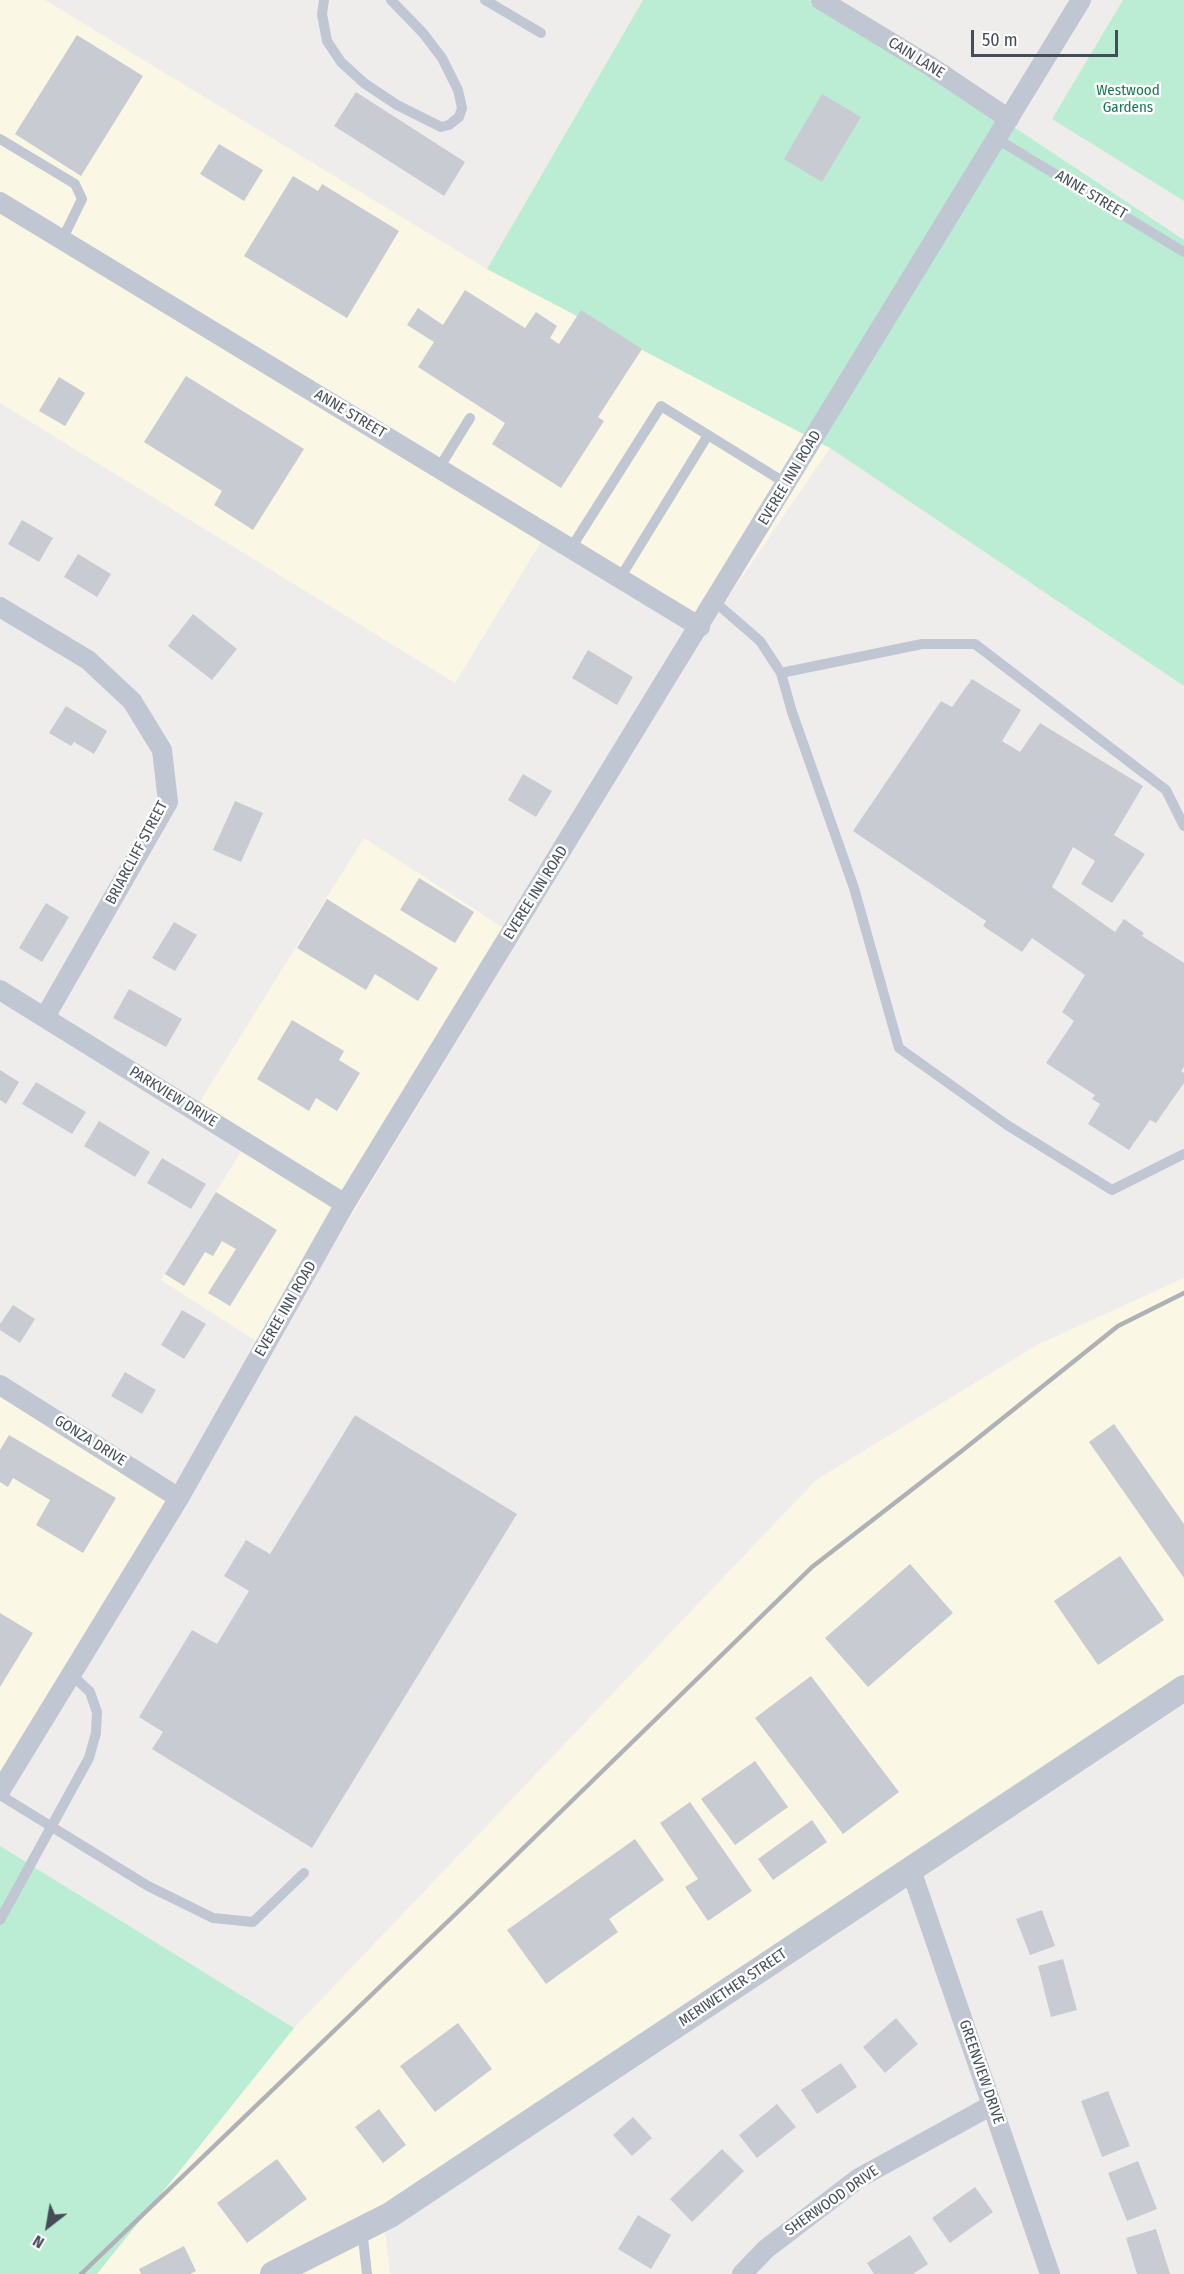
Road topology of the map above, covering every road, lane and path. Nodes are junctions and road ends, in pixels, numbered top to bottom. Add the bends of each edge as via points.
1 (324, 0) edge
2 (391, 0) edge
3 (485, 0) edge
4 (821, 0) edge
5 (1081, 0) edge
6 (542, 33) dead end
7 (1009, 119) junction
8 (0, 139) edge
9 (997, 139) junction
10 (0, 202) edge
11 (63, 240) junction
12 (1184, 252) edge
13 (470, 418) dead end
14 (708, 435) junction
15 (439, 468) junction
16 (787, 484) junction
17 (571, 549) junction
18 (620, 578) junction
19 (715, 602) junction
20 (0, 607) edge
21 (700, 627) junction
22 (781, 673) junction
23 (1184, 826) edge
24 (0, 990) edge
25 (45, 1017) junction
26 (1184, 1154) edge
27 (345, 1204) junction
28 (0, 1385) edge
29 (179, 1498) junction
30 (71, 1674) junction
31 (1184, 1688) edge
32 (0, 1791) edge
33 (0, 1795) edge
34 (51, 1828) junction
35 (911, 1870) junction
36 (304, 1873) dead end
37 (0, 1920) edge
38 (992, 2106) junction
39 (362, 2229) junction
40 (273, 2274) edge
41 (367, 2274) edge
42 (742, 2274) edge
43 (1050, 2274) edge

1 - 2 lane via 322,14 327,41 341,62 397,105 441,127 449,125 459,117 462,108 458,90 442,58
3 - 6 lane
4 - 7 street, CAIN LANE
5 - 7 street, EVEREE INN ROAD
7 - 9 street, EVEREE INN ROAD
8 - 11 lane via 75,184 82,200
9 - 12 lane, ANNE STREET
9 - 16 street, EVEREE INN ROAD
10 - 11 street, ANNE STREET
11 - 15 street, ANNE STREET
13 - 15 lane
14 - 16 lane
14 - 17 lane via 661,406
14 - 18 lane
15 - 17 street, ANNE STREET
16 - 19 street, EVEREE INN ROAD
17 - 18 street, ANNE STREET
18 - 21 street, ANNE STREET
19 - 21 street, EVEREE INN ROAD
19 - 22 lane via 760,641
20 - 25 street, BRIARCLIFF STREET via 88,660 132,701 162,750 168,802
21 - 27 street, EVEREE INN ROAD
22 - 23 lane via 922,644 975,644 1166,790
22 - 26 lane via 854,888 899,1048 1007,1125 1112,1190
24 - 25 street, PARKVIEW DRIVE
25 - 27 street, PARKVIEW DRIVE
27 - 29 street, EVEREE INN ROAD
28 - 29 street, GONZA DRIVE
29 - 30 street, EVEREE INN ROAD
30 - 32 street, EVEREE INN ROAD
30 - 34 lane via 90,1692 97,1712 96,1733 89,1758
31 - 35 street, MERIWETHER STREET
33 - 34 lane
34 - 36 lane via 148,1886 213,1918 253,1922
34 - 37 lane
35 - 38 street, GREENVIEW DRIVE
35 - 39 street, MERIWETHER STREET via 400,2209
38 - 42 street, SHERWOOD DRIVE via 859,2178 766,2249
38 - 43 street, GREENVIEW DRIVE
39 - 40 street, MERIWETHER STREET
39 - 41 lane

